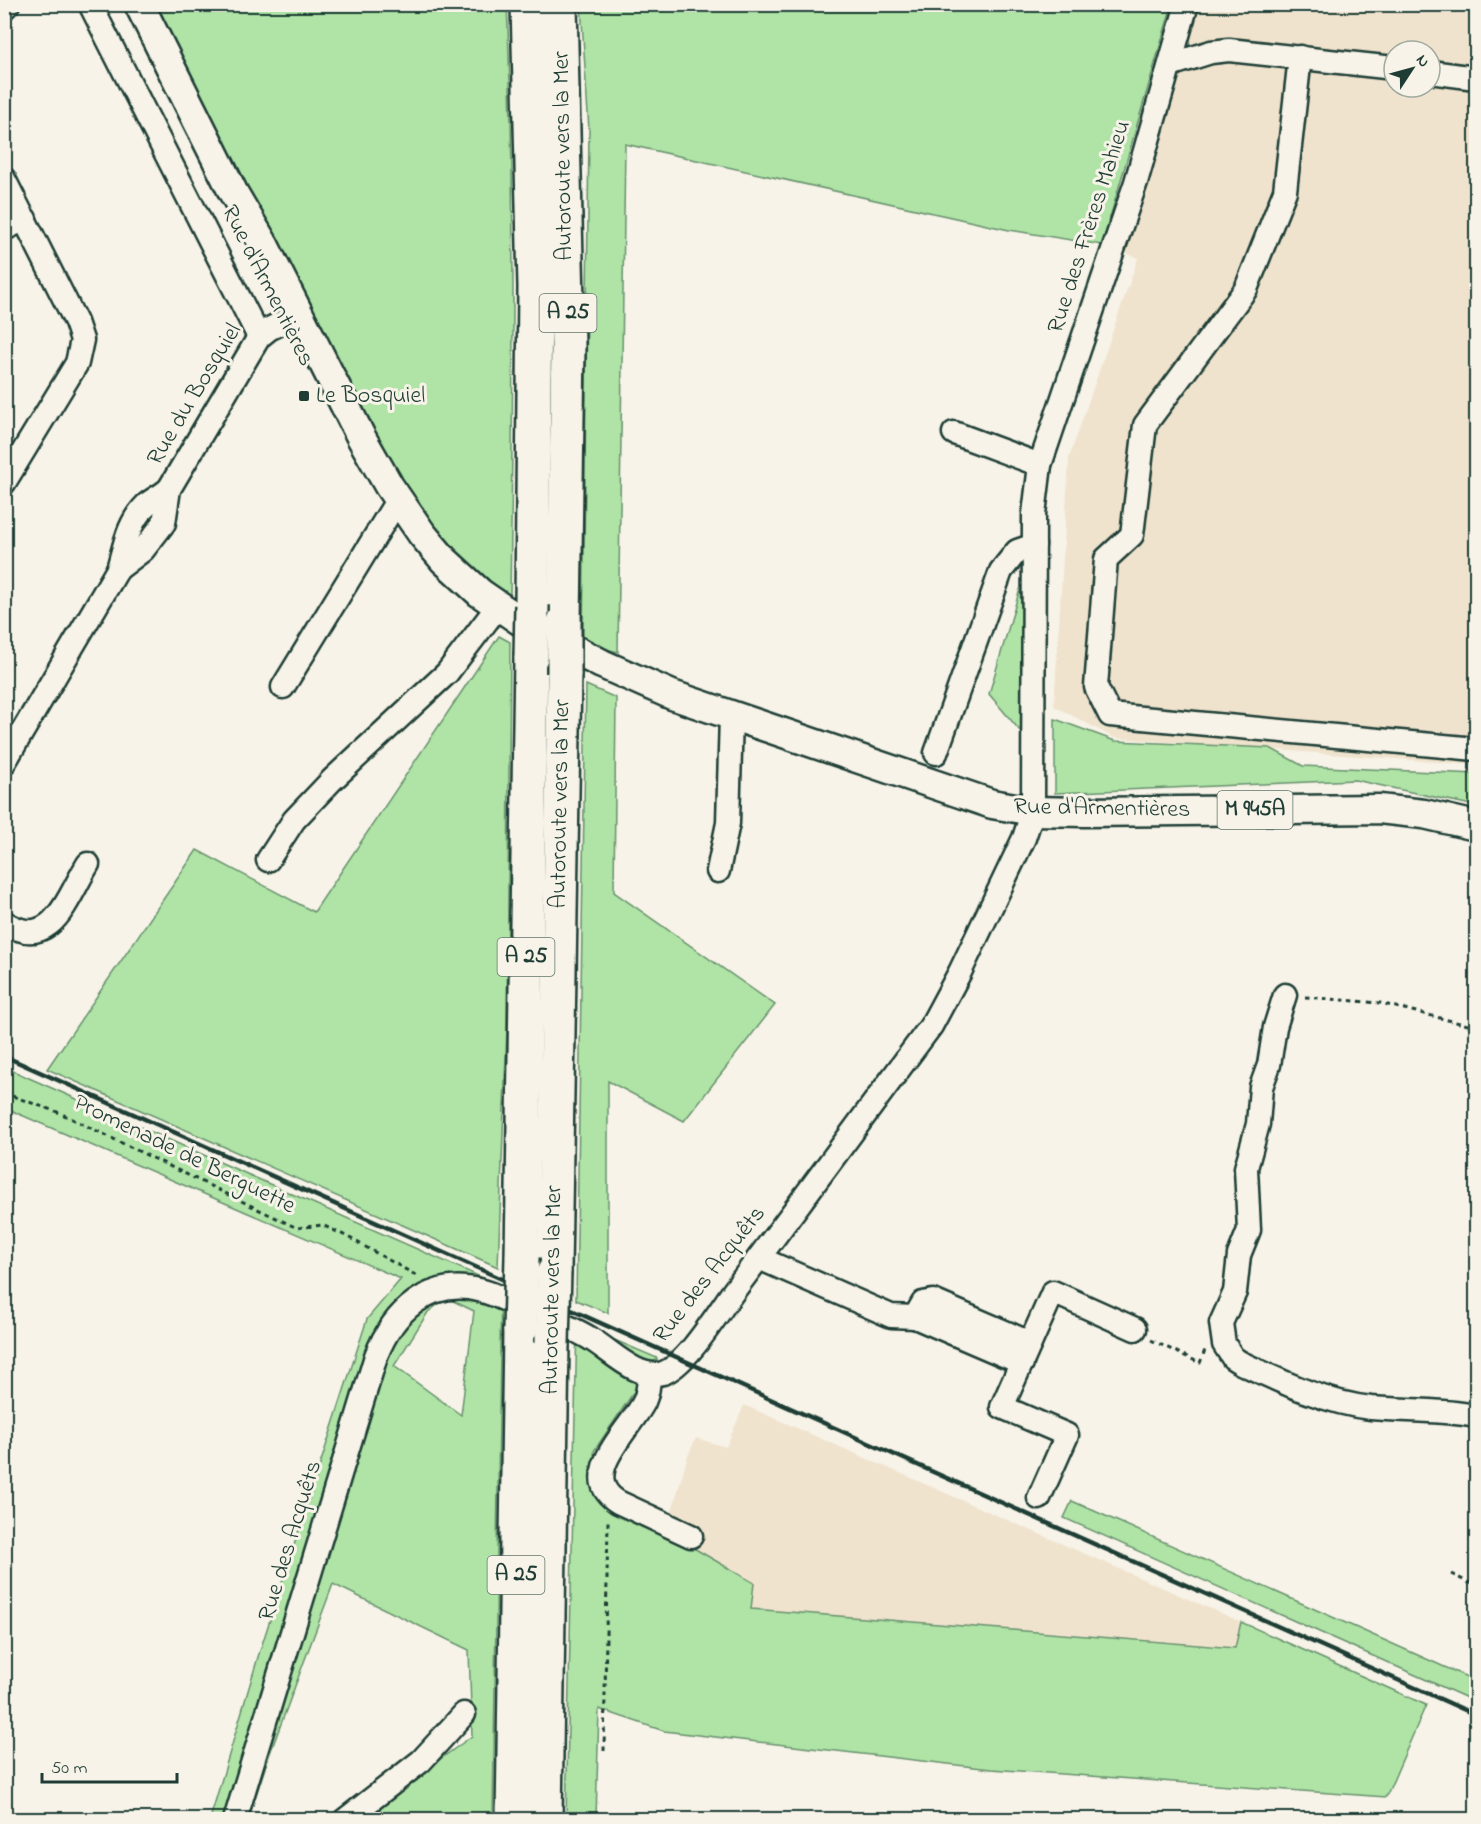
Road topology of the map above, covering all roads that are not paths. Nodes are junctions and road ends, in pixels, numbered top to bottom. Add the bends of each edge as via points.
1 (8, 4) edge
2 (90, 4) edge
3 (124, 4) edge
4 (139, 4) edge
5 (528, 4) edge
6 (560, 4) edge
7 (1187, 4) edge
8 (4, 8) edge
9 (1300, 57) junction
10 (1170, 65) junction
11 (1382, 67) edge
12 (1442, 74) edge
13 (1476, 78) edge
14 (4, 179) edge
15 (25, 219) junction
16 (4, 229) edge
17 (291, 318) junction
18 (259, 338) junction
19 (954, 434) dead end
20 (1040, 465) junction
21 (4, 483) edge
22 (393, 507) junction
23 (1034, 545) junction
24 (495, 611) junction
25 (283, 687) dead end
26 (730, 715) junction
27 (1476, 749) edge
28 (936, 753) dead end
29 (4, 763) edge
30 (1033, 811) junction
31 (1476, 826) edge
32 (268, 860) dead end
33 (88, 864) dead end
34 (718, 871) dead end
35 (4, 922) edge
36 (1285, 995) road end
37 (759, 1258) junction
38 (1135, 1329) road end
39 (1026, 1353) junction
40 (649, 1374) junction
41 (1476, 1416) edge
42 (1040, 1498) dead end
43 (691, 1536) dead end
44 (464, 1714) dead end
45 (235, 1820) edge
46 (345, 1820) edge
47 (513, 1820) edge
48 (545, 1820) edge

1 - 8 street
2 - 18 street, Rue d'Armentières
3 - 17 main road, Rue d'Armentières / M 945A
4 - 17 main road, Rue d'Armentières / M 945A via 233,192 263,243
5 - 47 highway, A 25, bridge via 535,287
6 - 48 highway, Autoroute vers la Mer / A 25, bridge via 568,346
7 - 10 street, Rue des Frères Mahieu
9 - 10 street via 1229,50
9 - 11 street
9 - 27 street via 1285,191 1246,289 1145,425 1132,535 1106,559 1096,687 1110,715
10 - 20 street, Rue des Frères Mahieu via 1136,182
12 - 13 street
14 - 15 street
15 - 16 street
15 - 21 street via 76,322 82,348
17 - 18 street, Rue du Bosquiel
17 - 22 main road, Rue d'Armentières / M 945A via 361,437
18 - 29 street, Rue du Bosquiel via 170,489 164,523 153,540 118,569
19 - 20 street
20 - 23 street, Rue des Frères Mahieu via 1034,502
22 - 24 main road, Rue d'Armentières / M 945A
22 - 25 street
23 - 28 street via 1017,551 1001,571
23 - 30 street, Rue des Frères Mahieu
24 - 26 main road, Rue d'Armentières / M 945A via 672,695
24 - 32 street via 447,672 294,820
26 - 30 main road, Rue d'Armentières / M 945A via 992,804
26 - 34 street via 728,823
30 - 31 main road, Rue d'Armentières / M 945A via 1370,809 1417,813
30 - 37 street, Rue des Acquêts via 1024,838 931,1026
33 - 35 street via 45,929 28,933
36 - 41 street via 1261,1087 1258,1124 1246,1168 1249,1230 1239,1255 1235,1292 1222,1317 1222,1338 1228,1352 1241,1363 1322,1397 1370,1408 1429,1409
37 - 39 street via 891,1316 915,1317
37 - 40 street, Rue des Acquêts via 681,1359 668,1370
38 - 39 street via 1053,1292
39 - 42 street via 1002,1407 1067,1435
40 - 43 street via 645,1400 604,1464 602,1478 608,1494 618,1502
40 - 45 street, Rue des Acquêts via 583,1334 492,1294 469,1288 444,1289 405,1309 390,1326 376,1356
44 - 46 street via 421,1761

